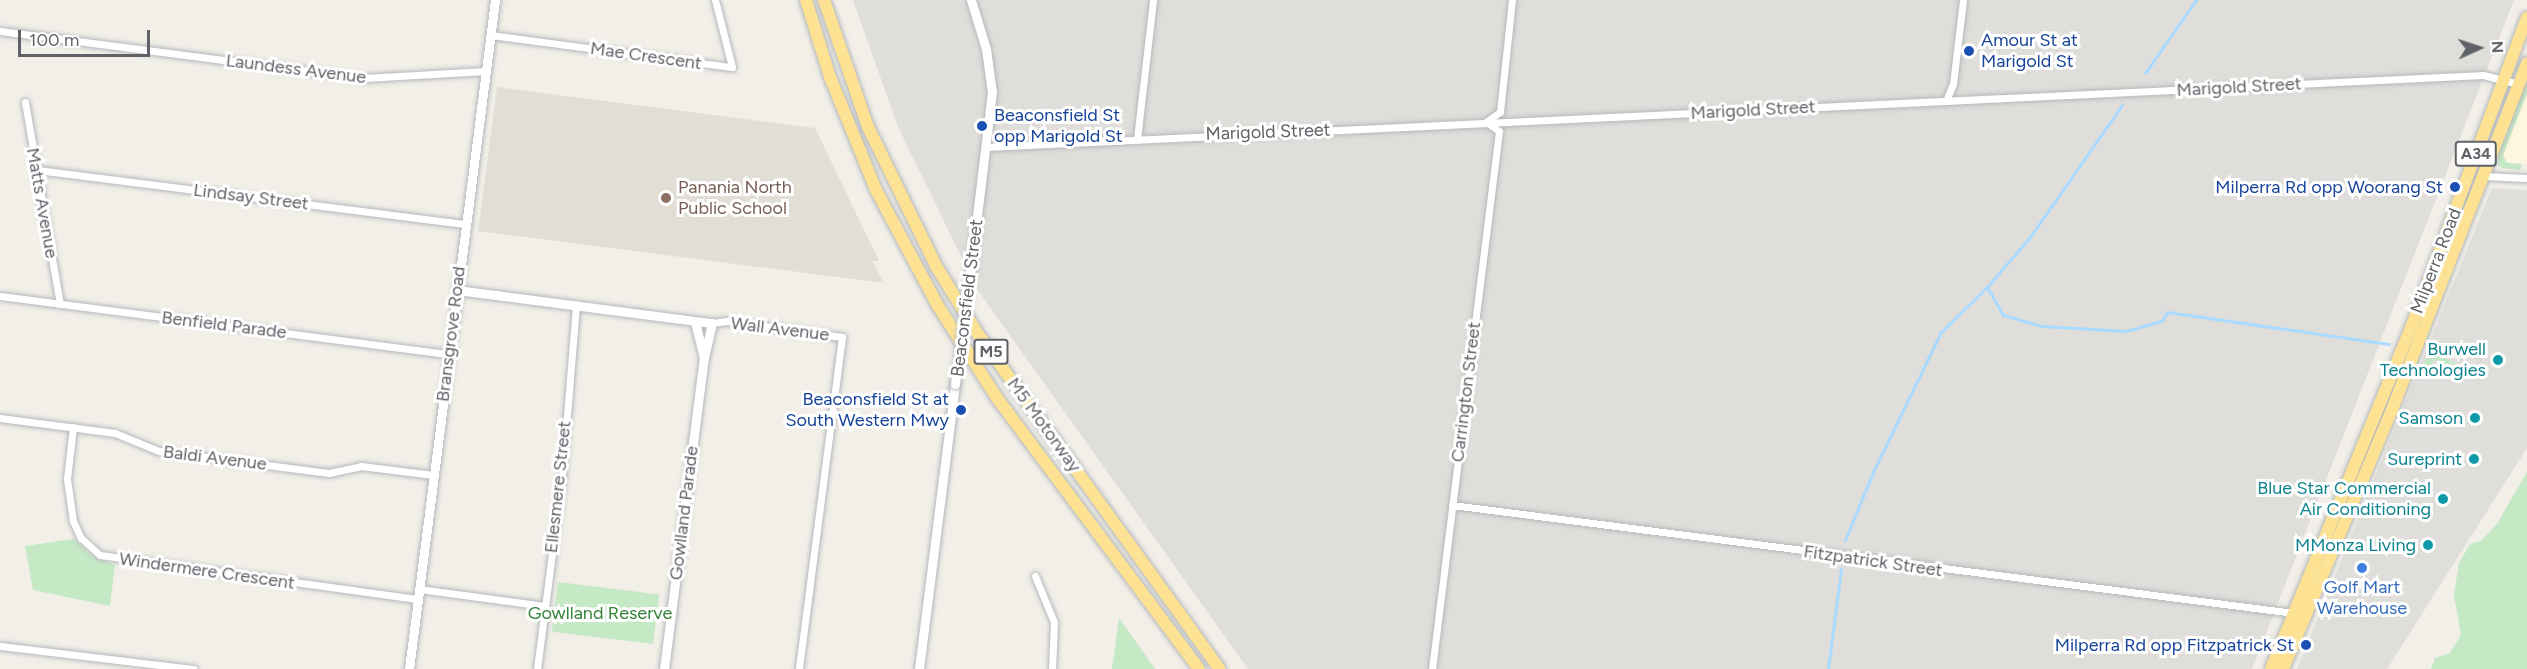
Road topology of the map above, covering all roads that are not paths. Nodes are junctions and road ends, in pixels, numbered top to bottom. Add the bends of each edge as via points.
1 (495, 0) edge
2 (715, 0) edge
3 (806, 0) edge
4 (824, 0) edge
5 (971, 0) edge
6 (1153, 0) edge
7 (1512, 0) edge
8 (1963, 0) edge
9 (2527, 18) edge
10 (0, 31) edge
11 (491, 35) junction
12 (2527, 63) edge
13 (486, 71) junction
14 (2503, 79) junction
15 (2519, 84) junction
16 (1946, 101) junction
17 (25, 102) dead end
18 (1486, 122) junction
19 (1137, 139) junction
20 (987, 147) junction
21 (37, 170) junction
22 (2475, 175) junction
23 (2527, 178) edge
24 (465, 224) junction
25 (457, 290) junction
26 (0, 297) edge
27 (60, 304) junction
28 (576, 305) junction
29 (695, 321) junction
30 (712, 323) junction
31 (449, 354) junction
32 (704, 358) junction
33 (0, 418) edge
34 (73, 427) junction
35 (433, 475) junction
36 (1452, 505) junction
37 (1035, 576) dead end
38 (418, 594) junction
39 (545, 606) junction
40 (2294, 613) junction
41 (0, 646) edge
42 (153, 666) edge
43 (194, 669) edge
44 (409, 669) edge
45 (537, 669) edge
46 (664, 669) edge
47 (799, 669) edge
48 (919, 669) edge
49 (1052, 669) edge
50 (1199, 669) edge
51 (1220, 669) edge
52 (1432, 669) edge
53 (2271, 669) edge
54 (2283, 669) edge

1 - 11 main road, Bransgrove Road
2 - 11 street, Mae Crescent via 732,67
3 - 50 highway, M5 Motorway / M5 via 830,77 876,190 938,306 1009,416
4 - 51 highway, M5 Motorway / M5 via 868,127 936,266 978,334
5 - 20 main road, Beaconsfield Street via 991,76
6 - 19 street
7 - 18 street via 1500,112
8 - 16 street via 1953,84
9 - 14 highway, Milperra Road / A34
10 - 13 street, Laundess Avenue via 359,78
11 - 13 main road, Bransgrove Road
12 - 15 highway, Milperra Road / A34
13 - 24 main road, Bransgrove Road
14 - 15 street, Marigold Street
14 - 16 street, Marigold Street via 2483,75
14 - 22 highway, Milperra Road / A34
15 - 22 highway, Milperra Road / A34
16 - 18 street, Marigold Street
17 - 21 street, Matts Avenue
18 - 19 street, Marigold Street
18 - 36 street, Carrington Street via 1499,131
19 - 20 street, Marigold Street
20 - 48 main road, Beaconsfield Street, bridge
21 - 24 street, Lindsay Street
21 - 27 street, Matts Avenue
22 - 23 street
22 - 40 highway, Milperra Road / A34
22 - 54 highway, Milperra Road / A34 via 2391,412
24 - 25 main road, Bransgrove Road
25 - 28 main road, Wall Avenue
25 - 31 main road, Bransgrove Road
26 - 27 street, Benfield Parade
27 - 31 street, Benfield Parade
28 - 29 main road, Wall Avenue
28 - 39 street, Ellesmere Street via 567,377 563,465
29 - 30 main road, Wall Avenue
29 - 32 main road, Gowlland Parade
30 - 32 main road, Gowlland Parade
30 - 47 street, Wall Avenue via 726,321 842,337
31 - 35 main road, Bransgrove Road
32 - 46 main road, Gowlland Parade
33 - 34 street, Baldi Avenue
34 - 35 street, Baldi Avenue via 115,433 159,452 323,472 361,466
34 - 38 street, Windermere Crescent via 66,479 73,521 81,538 100,555
35 - 38 main road, Bransgrove Road
36 - 40 street, Fitzpatrick Street
36 - 52 street, Carrington Street
37 - 49 street via 1054,622
38 - 39 street, Windermere Crescent
38 - 44 main road, Bransgrove Road
39 - 45 street, Ellesmere Street
40 - 53 highway, Milperra Road / A34
41 - 42 street
42 - 43 street

